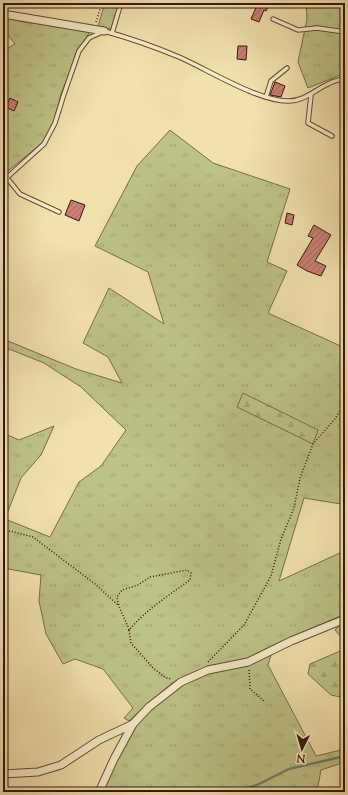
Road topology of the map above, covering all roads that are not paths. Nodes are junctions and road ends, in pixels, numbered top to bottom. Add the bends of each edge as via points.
1 (121, 3) edge
2 (3, 14) edge
3 (273, 19) dead end
4 (108, 32) junction
5 (345, 32) edge
6 (287, 68) dead end
7 (345, 78) edge
8 (311, 95) junction
9 (266, 97) junction
10 (332, 136) dead end
11 (7, 178) junction
12 (3, 181) edge
13 (59, 212) dead end
14 (345, 619) edge
15 (133, 724) junction
16 (3, 774) edge
17 (99, 792) edge

1 - 4 lane
2 - 4 street
3 - 5 lane via 298,30 317,28
4 - 9 lane via 139,41
4 - 11 lane via 89,38 79,51 55,124 44,144
6 - 9 lane via 271,81
7 - 8 lane via 328,84
8 - 9 lane via 291,101 276,101
8 - 10 lane via 308,123
11 - 12 lane
11 - 13 lane via 20,194
14 - 15 street via 248,662 208,670 181,682 149,707
15 - 16 street via 99,740 61,765 38,772
15 - 17 street

